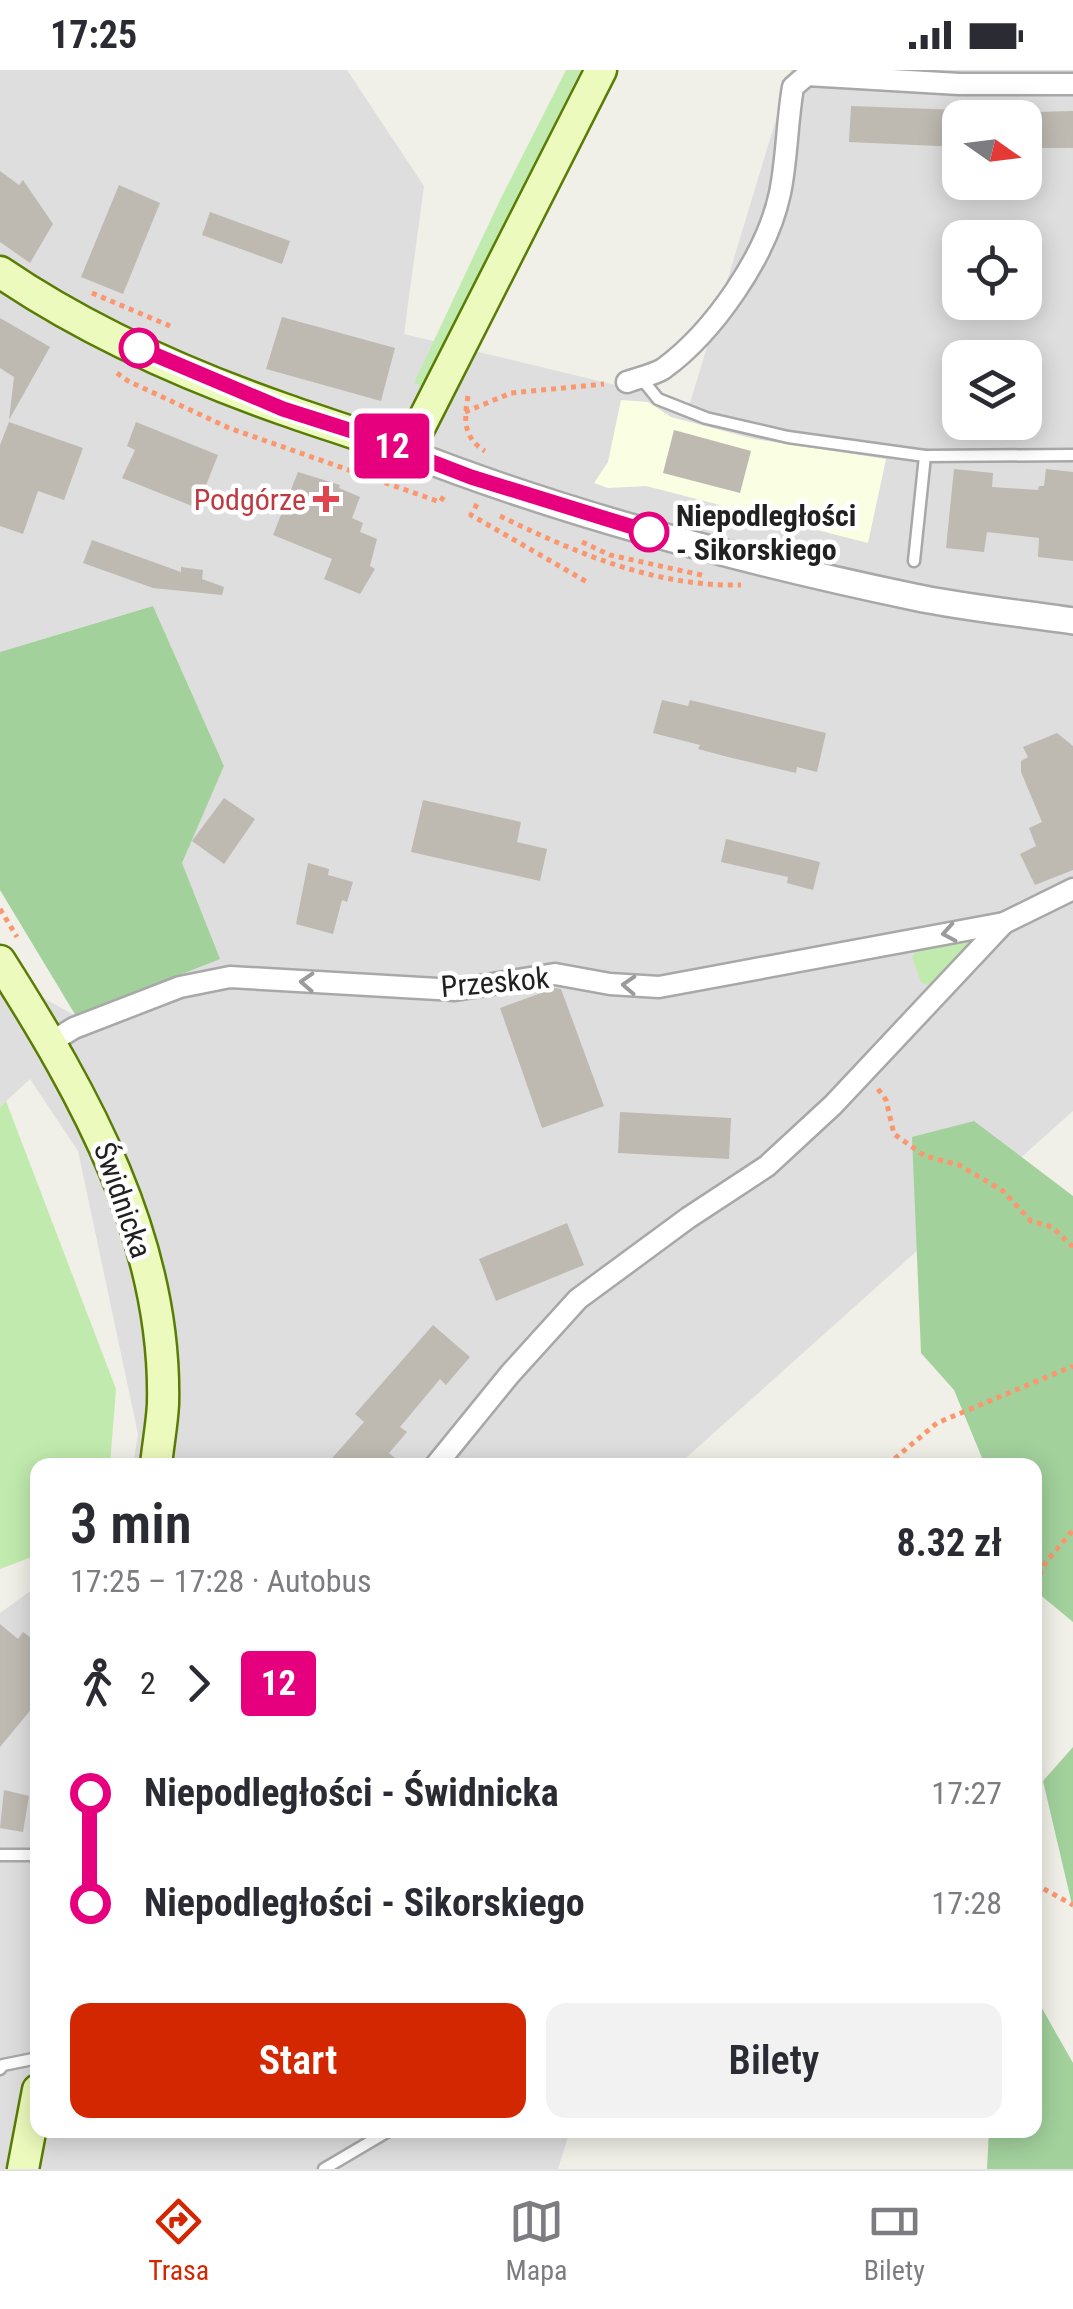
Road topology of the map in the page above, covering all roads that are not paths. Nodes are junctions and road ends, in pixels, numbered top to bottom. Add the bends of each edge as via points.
1 (600, 70) edge
2 (1073, 84) edge
3 (0, 272) edge
4 (634, 379) joint
5 (407, 452) junction
6 (1073, 455) edge
7 (924, 456) junction
8 (914, 562) dead end
9 (1073, 621) edge
10 (1073, 889) edge
11 (1004, 923) junction
12 (0, 961) edge
13 (51, 1042) junction
14 (157, 1458) edge
15 (442, 1458) edge
16 (0, 1856) edge
17 (30, 1856) edge
18 (30, 2060) edge
19 (0, 2069) edge
20 (30, 2132) edge
21 (376, 2138) edge
22 (23, 2169) edge
23 (324, 2169) edge

1 - 5 main road
2 - 4 street via 808,74 793,87 770,229 742,282 660,371
3 - 5 main road via 174,365
4 - 7 lane via 658,400 706,418
5 - 9 street via 471,477 486,496 917,598
6 - 7 lane
7 - 8 lane
10 - 11 street, Przeskok
11 -> 13 street, Przeskok via 659,987 556,974 455,990 230,978 180,988
11 - 15 street, Przeskok via 768,1166 578,1299
12 - 13 main road, Świdnicka
13 - 14 main road, Świdnicka via 120,1180 149,1276 163,1405
16 - 17 lane
18 - 19 lane
20 - 22 main road
21 - 23 lane

